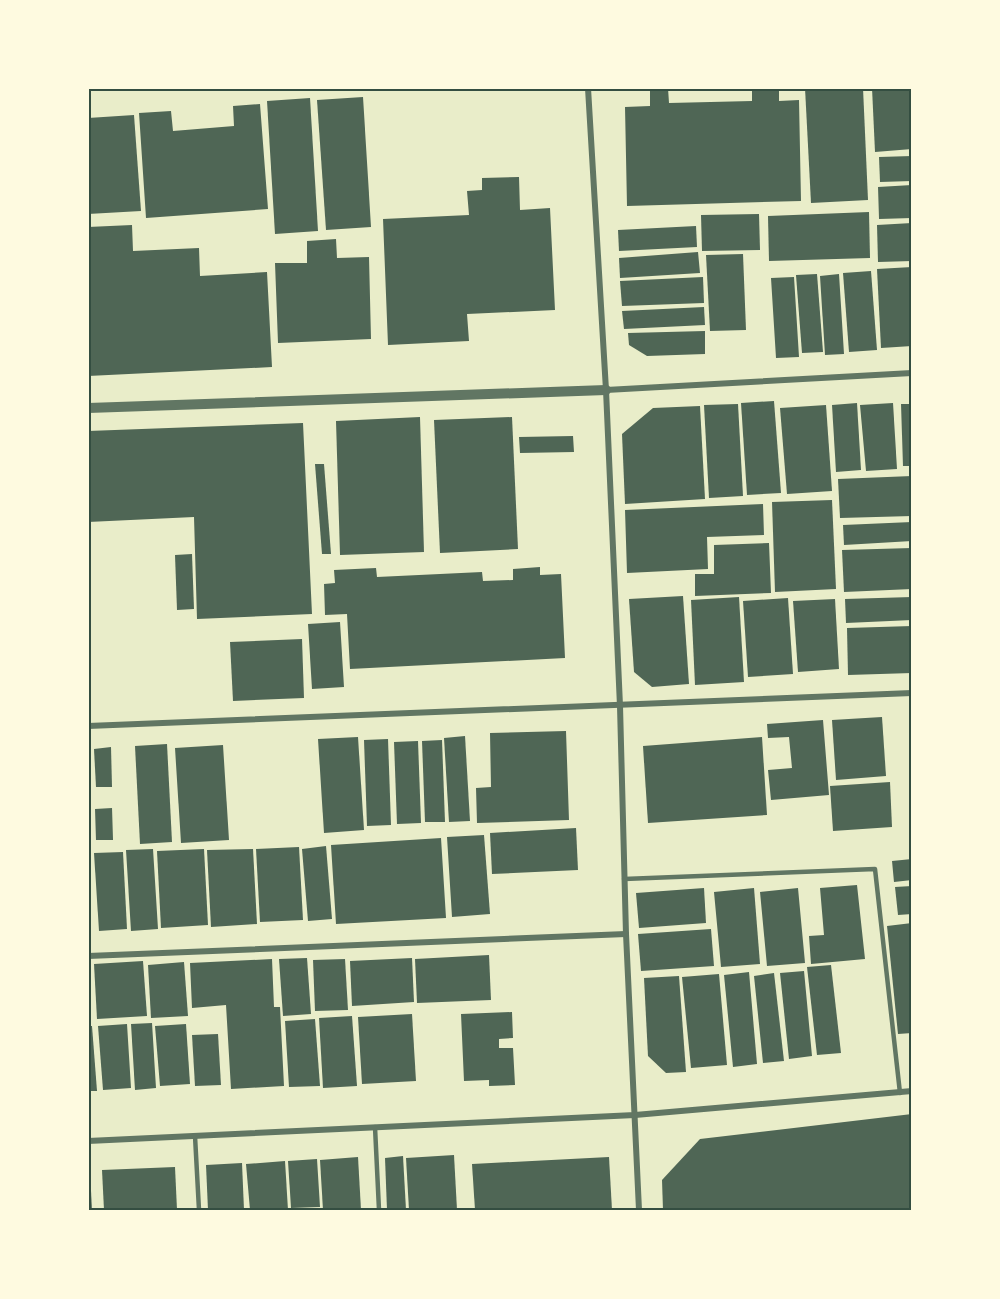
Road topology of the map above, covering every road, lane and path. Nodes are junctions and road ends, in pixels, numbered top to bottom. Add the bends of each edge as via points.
1 (588, 88) edge
2 (912, 374) edge
3 (606, 390) junction
4 (88, 408) edge
5 (912, 693) edge
6 (620, 706) junction
7 (88, 726) edge
8 (624, 879) junction
9 (626, 934) junction
10 (88, 956) edge
11 (912, 1091) edge
12 (900, 1093) junction
13 (635, 1115) junction
14 (375, 1127) junction
15 (195, 1136) junction
16 (88, 1141) edge
17 (199, 1210) edge
18 (379, 1210) edge
19 (639, 1210) edge

1 - 3 street
2 - 3 street
3 - 4 street
3 - 6 street
5 - 6 street
6 - 7 street
6 - 8 street
8 - 9 street
8 - 12 lane via 875,869
9 - 10 street
9 - 13 street
11 - 12 street
12 - 13 street
13 - 14 street
13 - 19 street
14 - 15 street
14 - 18 lane
15 - 16 street
15 - 17 lane

